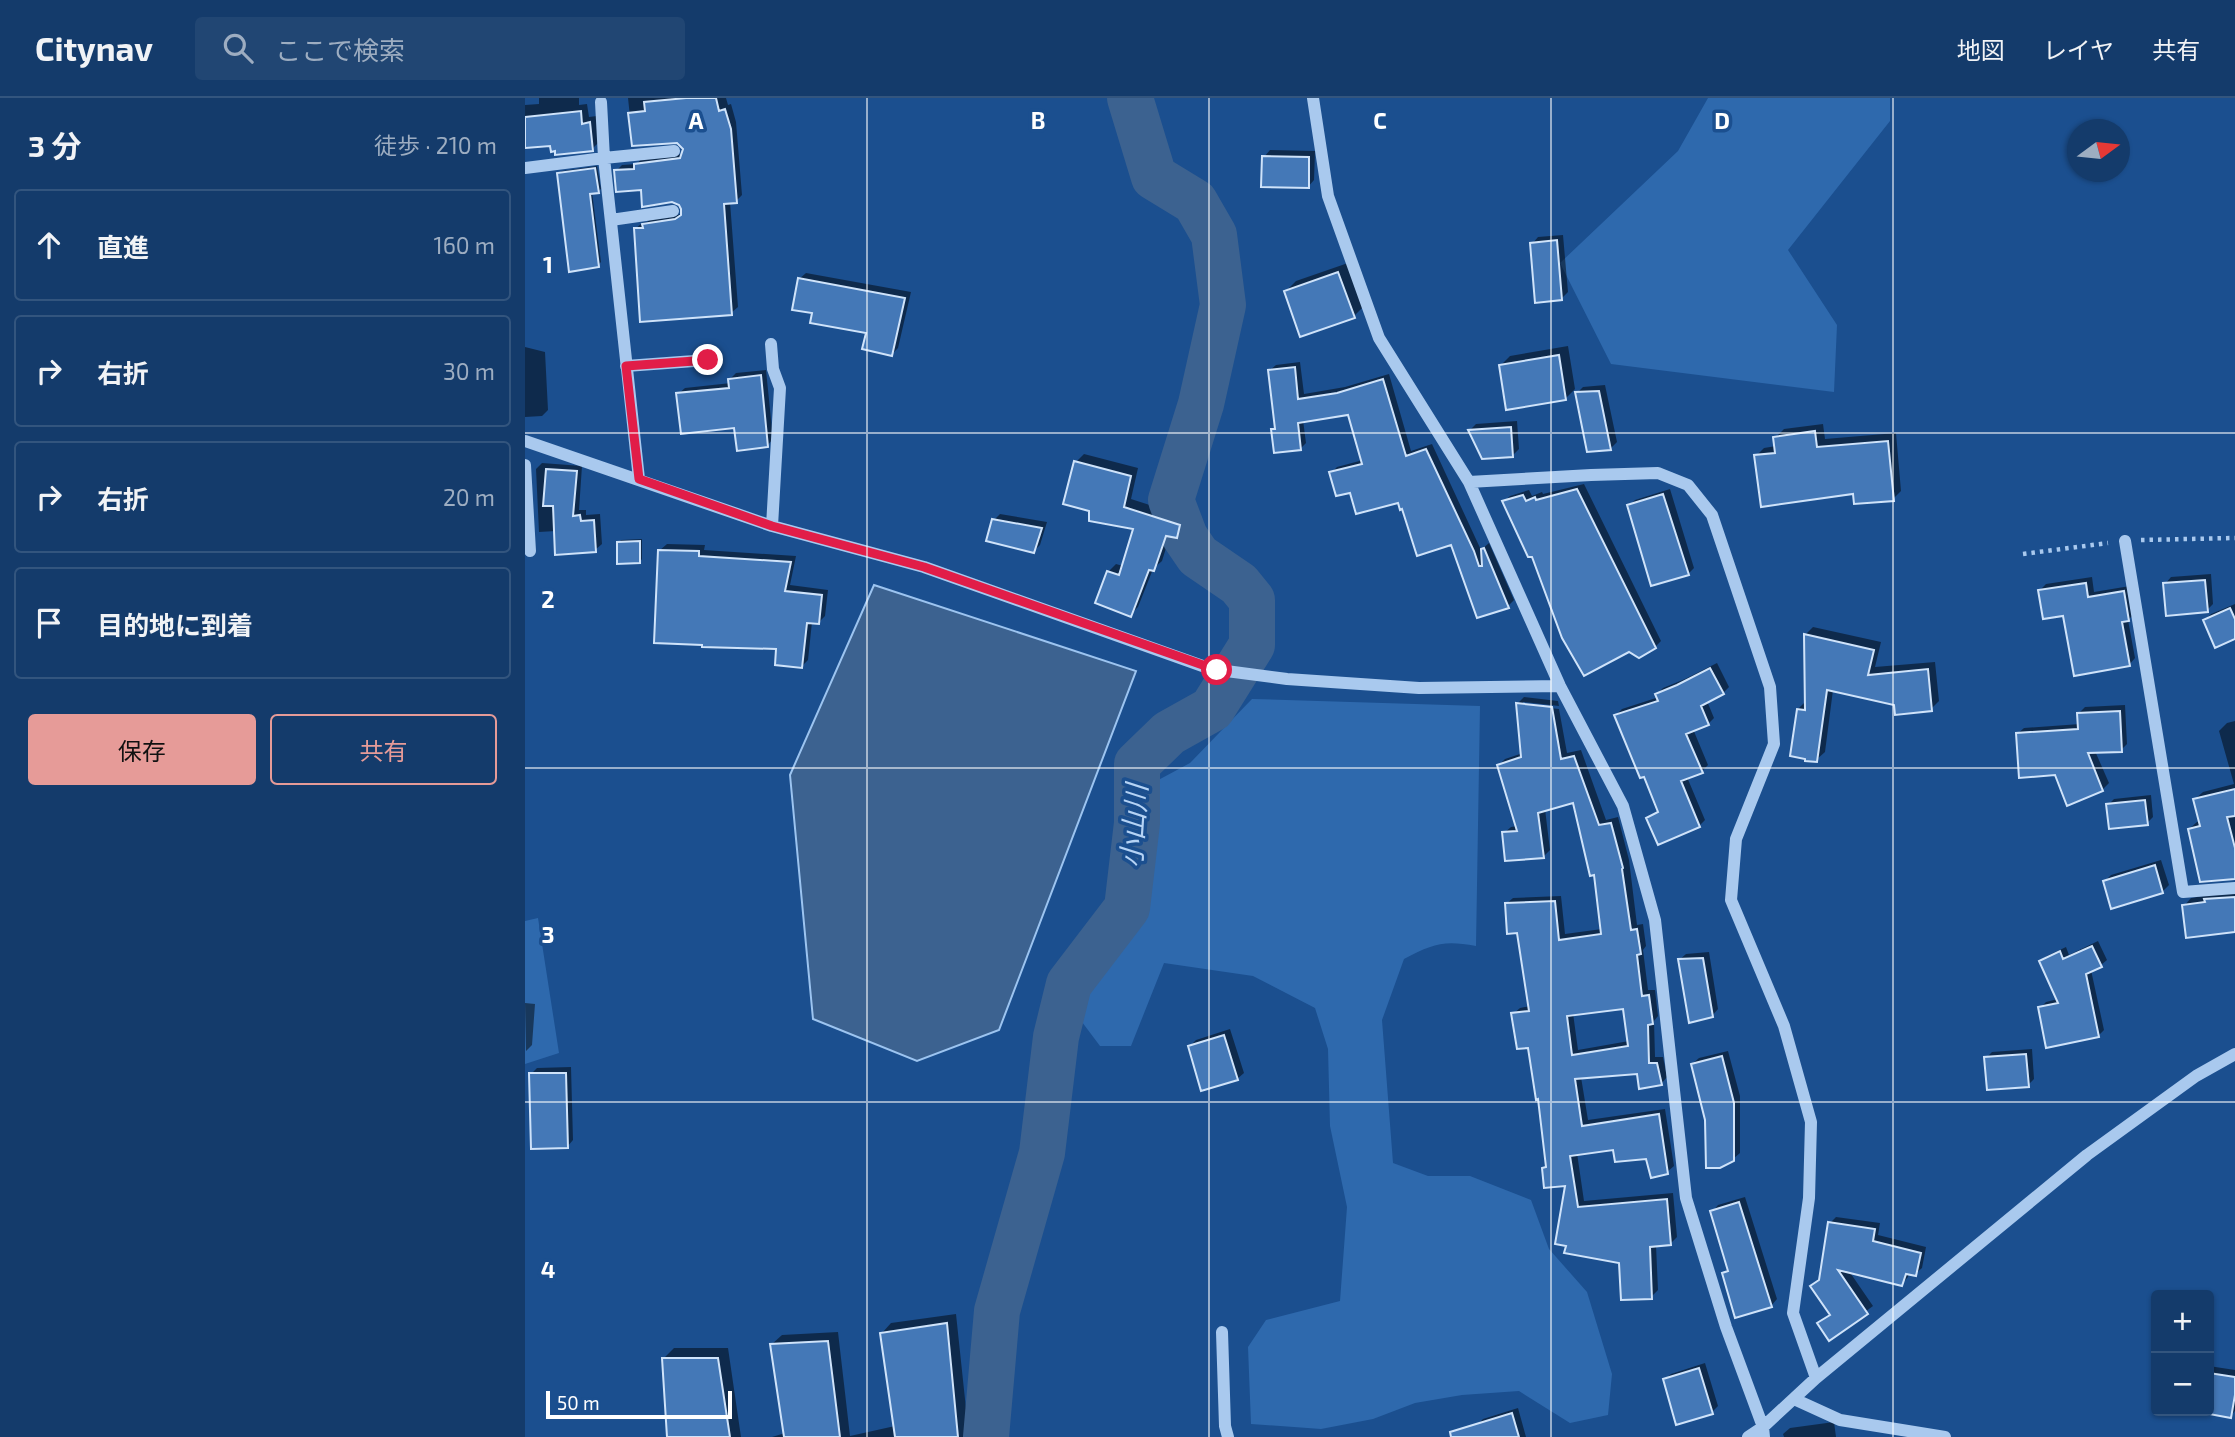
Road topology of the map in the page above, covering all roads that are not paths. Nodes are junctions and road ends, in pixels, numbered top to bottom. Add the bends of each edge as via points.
1 (1313, 98) edge
2 (601, 102) dead end
3 (674, 151) dead end
4 (604, 158) junction
5 (525, 167) edge
6 (673, 211) dead end
7 (611, 220) junction
8 (771, 344) dead end
9 (708, 360) dead end
10 (626, 366) junction
11 (525, 441) edge
12 (525, 465) edge
13 (639, 479) junction
14 (1469, 482) junction
15 (772, 526) junction
16 (2125, 541) dead end
17 (530, 551) dead end
18 (1560, 687) junction
19 (2235, 888) edge
20 (2235, 1054) edge
21 (1222, 1332) dead end
22 (1816, 1378) junction
23 (1794, 1398) junction
24 (1763, 1432) edge
25 (1228, 1437) edge
26 (1748, 1437) edge
27 (1945, 1437) edge

1 - 14 street via 1328,196 1379,338
2 - 4 street
3 - 4 street
4 - 5 street
4 - 7 street
6 - 7 street
7 - 10 street
8 - 15 street via 780,388
9 - 10 street
10 - 13 street
11 - 13 street
12 - 17 street
13 - 15 street
14 - 18 street
14 - 22 street via 1658,473 1688,485 1712,515 1770,687 1774,744 1736,839 1731,900 1784,1027 1811,1122 1809,1198 1793,1313
15 - 18 street via 924,567 1217,670 1419,688
16 - 19 street via 2183,892
18 - 24 street via 1623,806 1655,920 1686,1198
20 - 22 street via 2196,1076 2087,1155
21 - 25 street
22 - 23 street
23 - 24 street
23 - 27 street via 1840,1420
24 - 26 street

